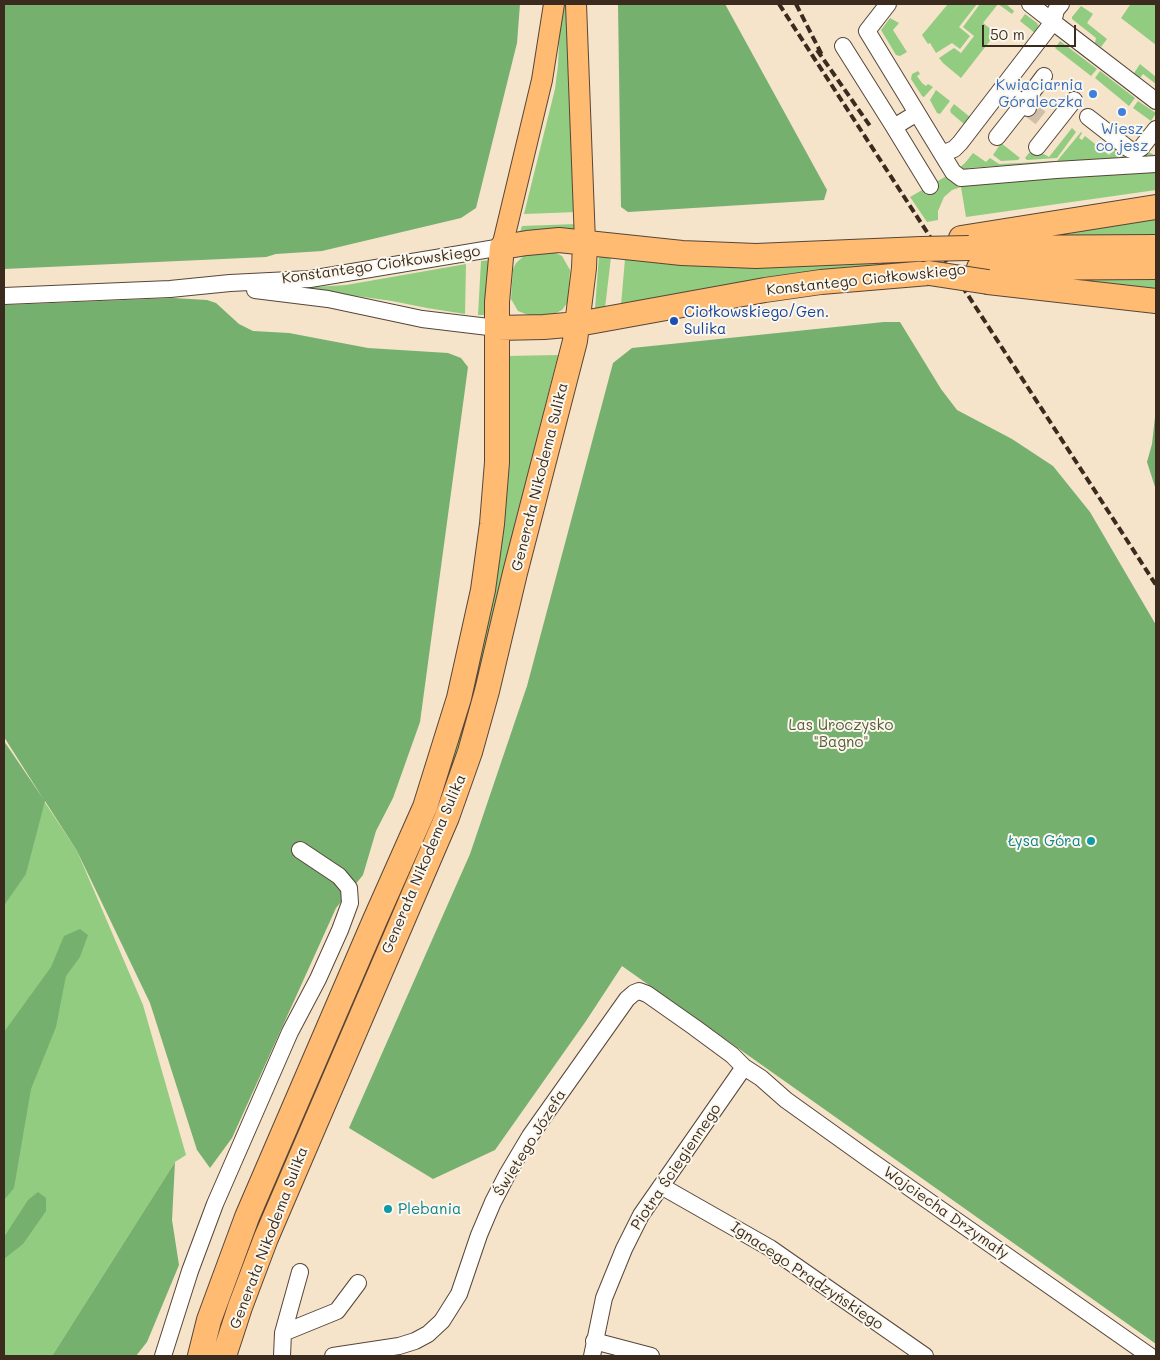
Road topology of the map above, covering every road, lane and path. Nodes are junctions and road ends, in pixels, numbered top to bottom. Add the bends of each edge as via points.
1 (554, 4) edge
2 (576, 4) edge
3 (888, 4) edge
4 (1030, 4) edge
5 (1061, 4) edge
6 (1053, 22) junction
7 (844, 46) dead end
8 (1044, 76) dead end
9 (1003, 87) junction
10 (1074, 100) dead end
11 (1156, 101) edge
12 (1025, 106) junction
13 (917, 112) junction
14 (1088, 117) dead end
15 (894, 127) junction
16 (1156, 130) edge
17 (997, 137) dead end
18 (1037, 147) dead end
19 (942, 154) junction
20 (1156, 164) edge
21 (930, 186) dead end
22 (1156, 207) edge
23 (585, 242) junction
24 (502, 247) junction
25 (1156, 247) edge
26 (974, 259) junction
27 (1156, 267) edge
28 (170, 289) junction
29 (4, 296) edge
30 (1156, 301) edge
31 (578, 324) junction
32 (497, 328) junction
33 (300, 850) dead end
34 (744, 1067) junction
35 (661, 1186) junction
36 (300, 1272) dead end
37 (358, 1283) dead end
38 (209, 1320) junction
39 (283, 1333) junction
40 (593, 1349) edge
41 (225, 1353) edge
42 (163, 1356) edge
43 (200, 1356) edge
44 (282, 1356) edge
45 (332, 1356) edge
46 (651, 1356) edge
47 (926, 1356) edge
48 (1150, 1356) edge

1 - 24 main road via 542,80
2 - 23 main road
3 - 13 street via 868,31
4 - 6 street
5 - 6 street
6 - 9 street
6 - 11 street
7 - 15 street
8 - 12 street
9 - 12 street
9 - 19 street via 960,143
10 - 18 street via 1050,125
12 - 17 street
13 - 15 street
13 - 19 street
14 - 16 street via 1129,149 1141,148
15 - 21 street
19 - 20 street via 953,172 967,179
22 - 26 highway
23 - 24 highway, Konstantego Ciołkowskiego via 559,240
23 - 26 highway, Konstantego Ciołkowskiego via 738,256 914,249
23 - 31 highway, Generała Nikodema Sulika
24 - 28 street, Konstantego Ciołkowskiego via 310,279
24 - 32 highway, Generała Nikodema Sulika
25 - 26 highway, Konstantego Ciołkowskiego
26 - 27 highway, Konstantego Ciołkowskiego
26 - 30 highway
26 - 31 highway, Konstantego Ciołkowskiego via 926,273 765,290
28 - 29 street, Konstantego Ciołkowskiego
28 - 32 street, Konstantego Ciołkowskiego via 273,292 328,299 422,319
31 - 32 highway, Konstantego Ciołkowskiego
31 - 41 highway, Generała Nikodema Sulika via 479,722 447,817 266,1238
32 - 38 highway, Generała Nikodema Sulika via 497,462 492,524 472,644 449,734 422,816 247,1217
33 - 42 street via 339,876 349,888 350,903 215,1204
34 - 35 street, Piotra Ściegiennego
34 - 45 street, Świętego Józefa via 647,994 634,992 556,1098 508,1173 479,1235 459,1294 442,1321 415,1341
34 - 48 street, Wojciecha Drzymały via 866,1158
35 - 40 street, Piotra Ściegiennego via 624,1250 604,1298
35 - 47 street, Ignacego Prądzyńskiego via 770,1248
36 - 39 street
37 - 39 street via 337,1310
38 - 41 highway via 213,1314 224,1319
38 - 43 highway, Generała Nikodema Sulika
39 - 44 street
40 - 46 street

